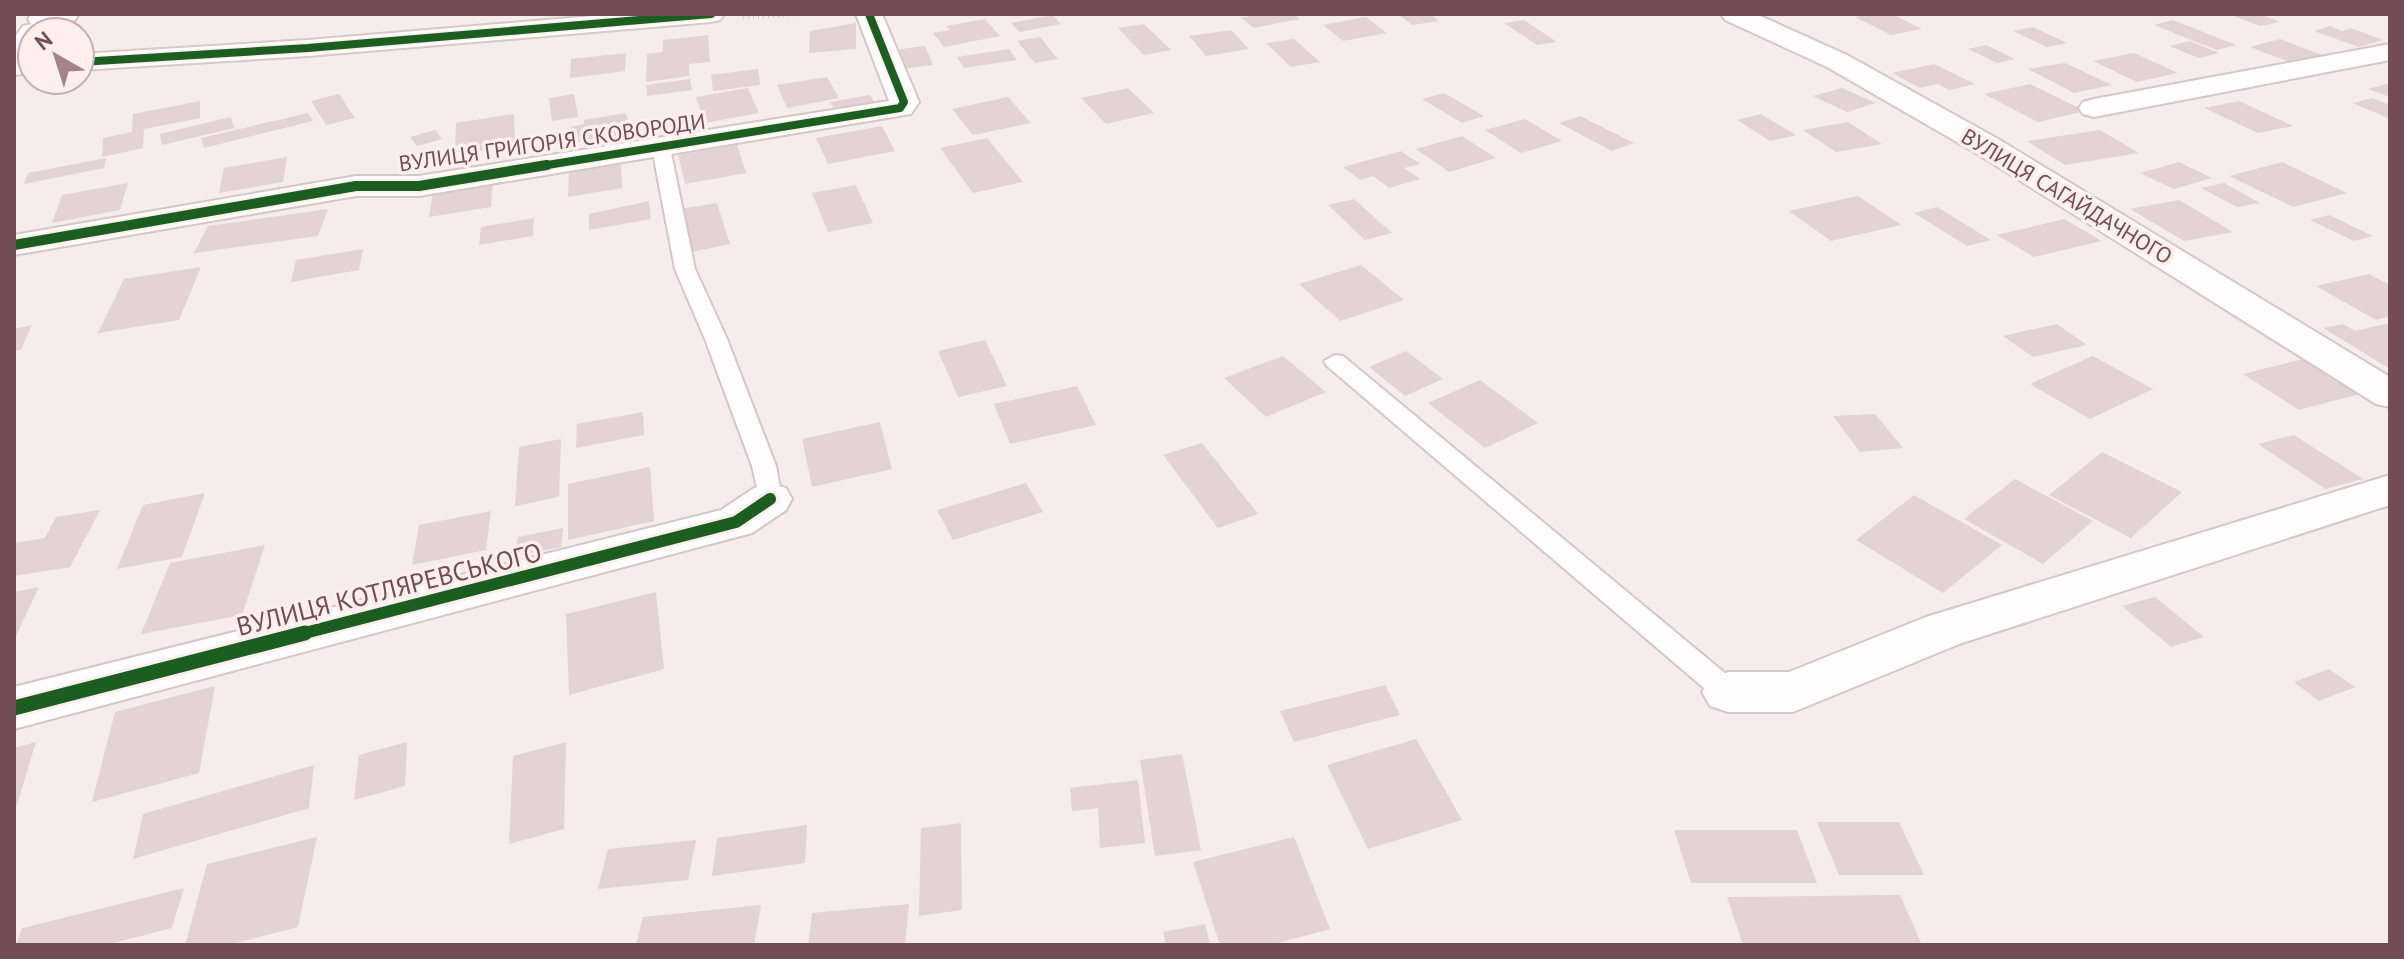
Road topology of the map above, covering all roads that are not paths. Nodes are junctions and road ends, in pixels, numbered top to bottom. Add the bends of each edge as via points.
1 (711, 14) edge
2 (869, 14) edge
3 (1734, 14) edge
4 (2390, 52) edge
5 (96, 61) edge
6 (2094, 108) dead end
7 (661, 148) junction
8 (14, 245) edge
9 (1335, 361) dead end
10 (2390, 395) edge
11 (2390, 490) edge
12 (770, 499) joint
13 (1728, 692) joint
14 (14, 708) edge

1 - 5 street
2 - 7 street, ВУЛИЦЯ ГРИГОРІЯ СКОВОРОДИ via 904,102 900,108
3 - 10 street, ВУЛИЦЯ САГАЙДАЧНОГО via 1837,61 1987,146
4 - 6 street
7 - 8 street, ВУЛИЦЯ ГРИГОРІЯ СКОВОРОДИ via 419,186 356,186
7 - 12 lane via 685,269 764,466
9 - 13 lane
11 - 13 street via 1944,630 1793,692
12 - 14 street, ВУЛИЦЯ КОТЛЯРЕВСЬКОГО via 736,522

